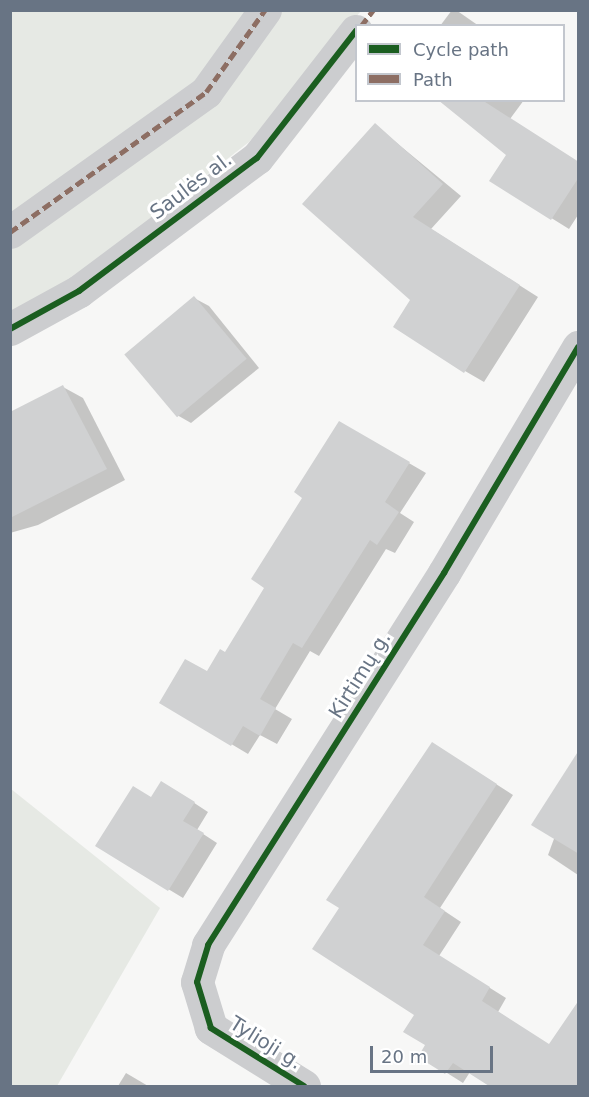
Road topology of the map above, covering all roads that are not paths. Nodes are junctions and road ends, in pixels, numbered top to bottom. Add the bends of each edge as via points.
1 (265, 10) edge
2 (373, 10) edge
3 (362, 24) edge
4 (355, 34) edge
5 (10, 232) edge
6 (10, 329) edge
7 (579, 346) edge
8 (211, 1028) joint
9 (304, 1086) edge

1 - 5 street via 206,92
2 - 3 street
4 - 6 street, Saulės al. via 256,158 79,291
7 - 8 street, Kirtimų g. via 444,573 208,945 198,982
8 - 9 street, Tylioji g.

